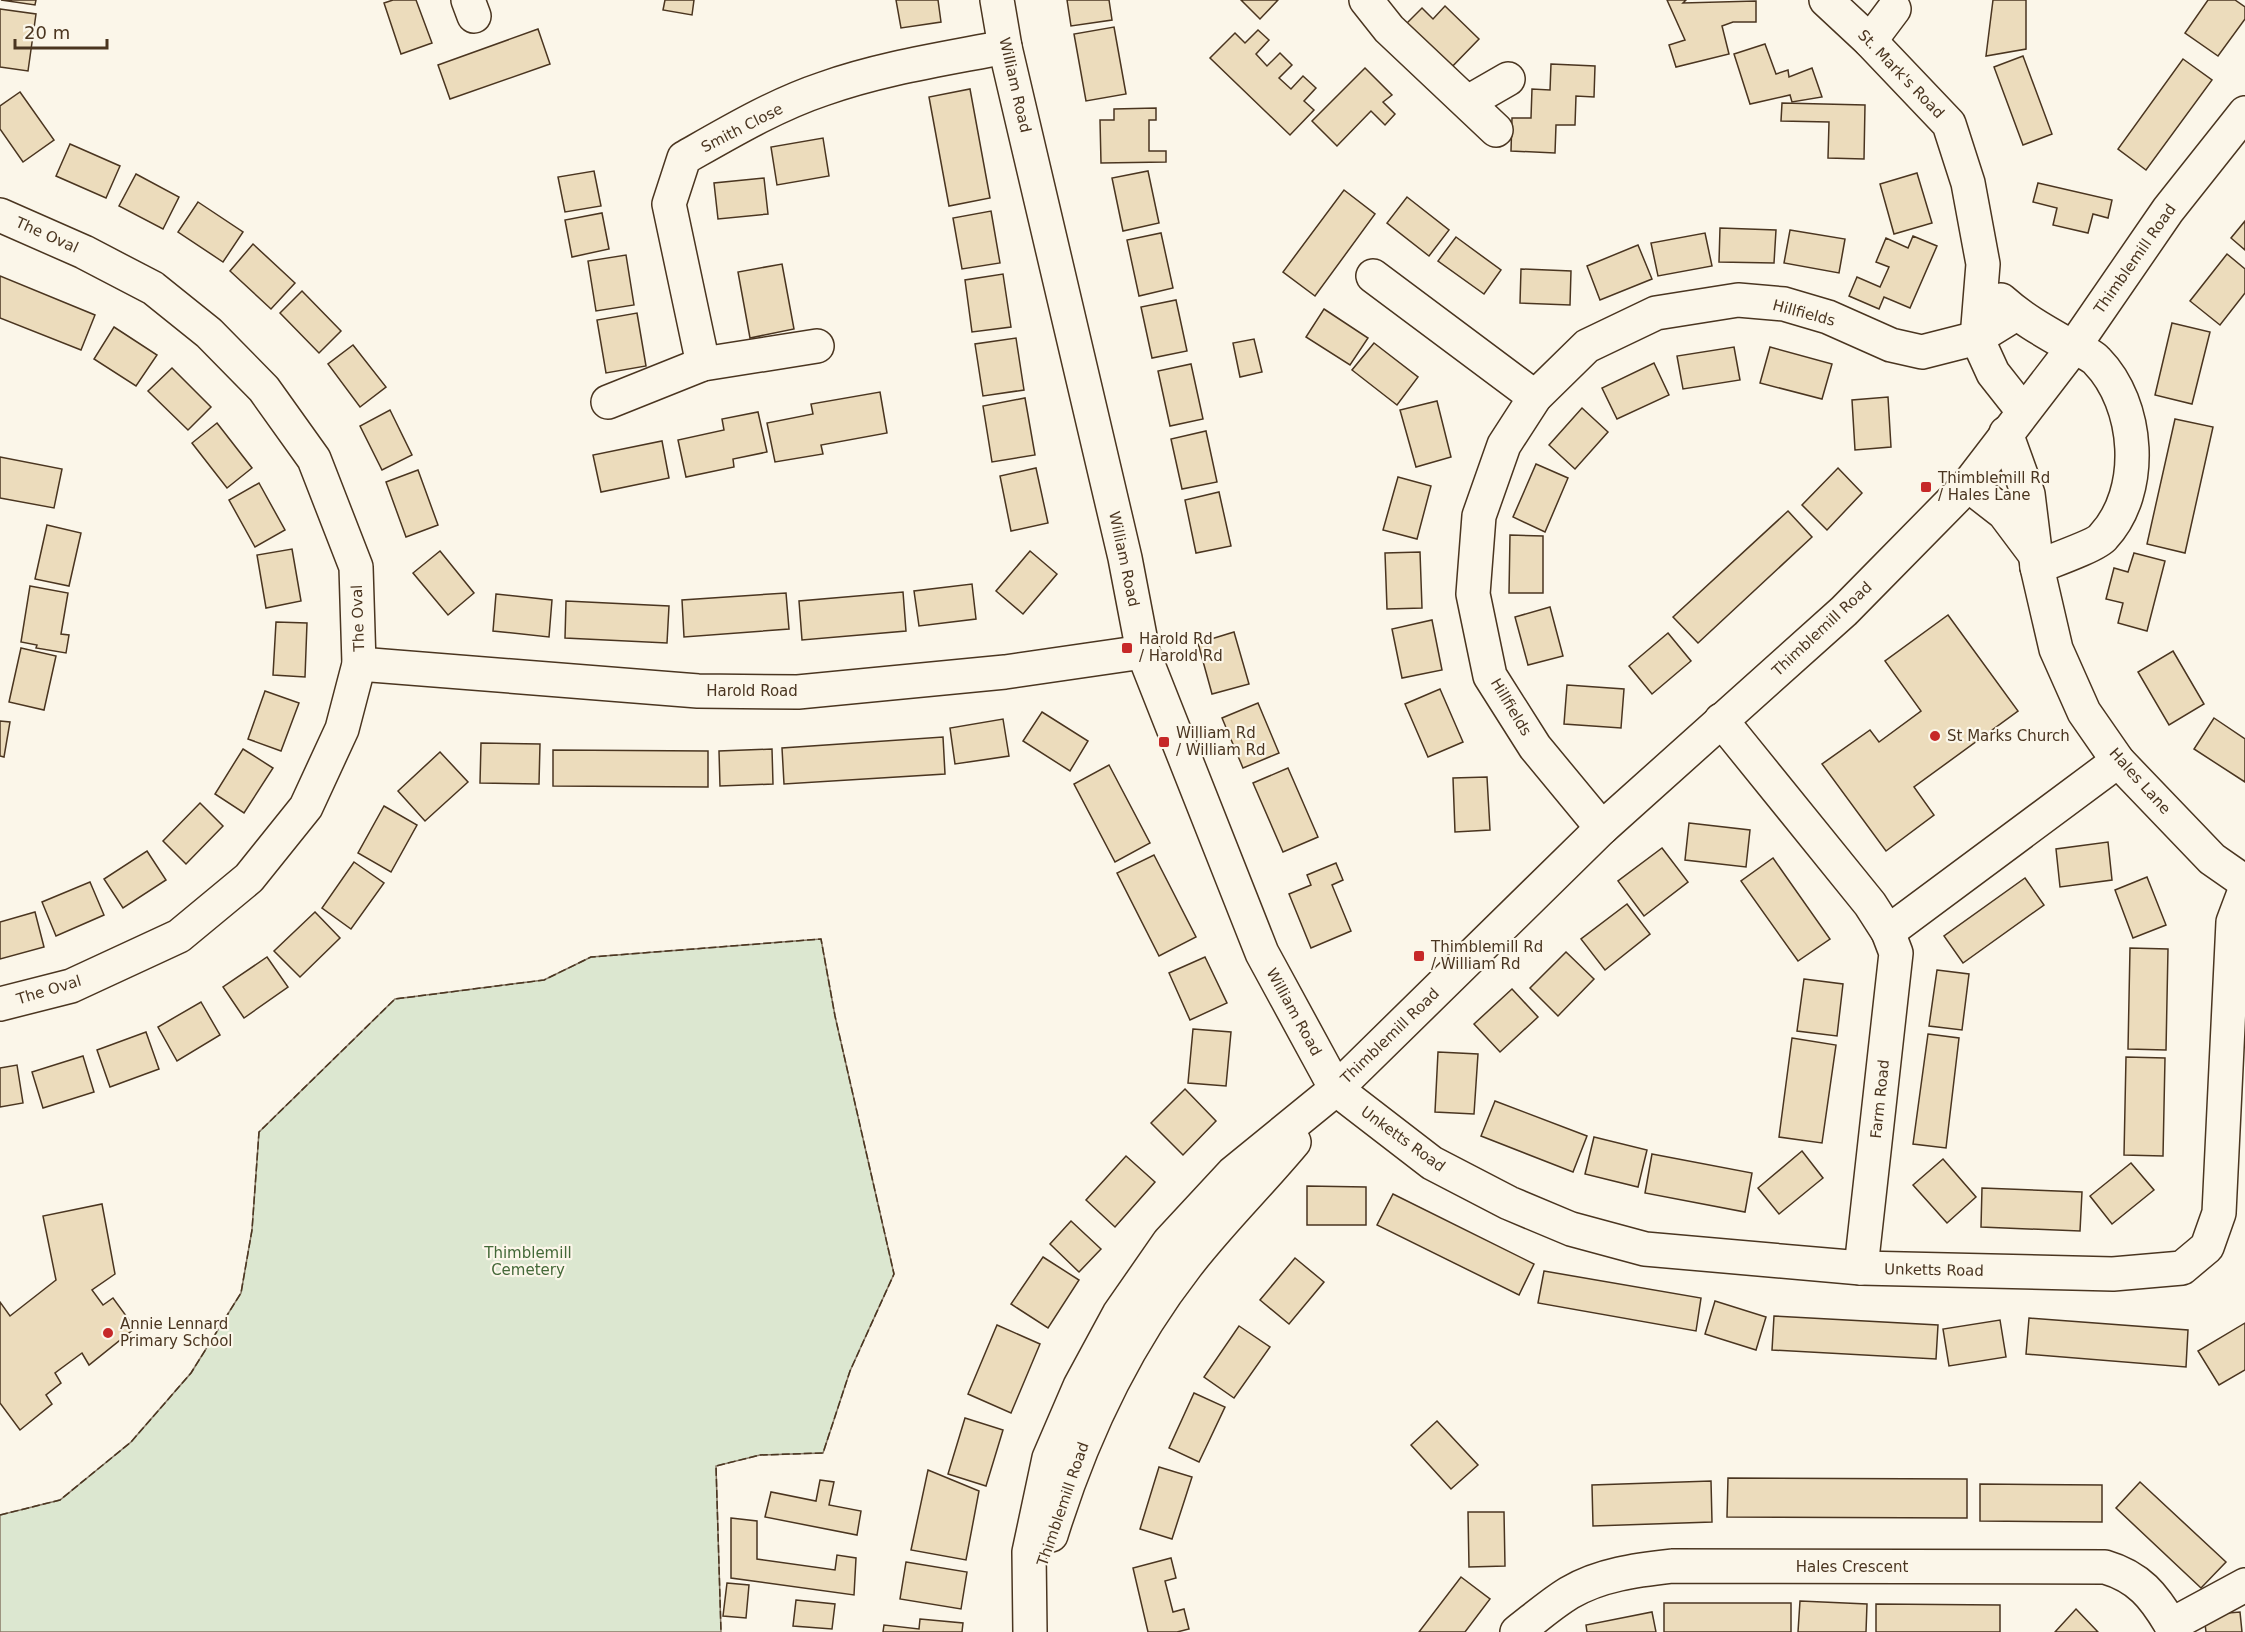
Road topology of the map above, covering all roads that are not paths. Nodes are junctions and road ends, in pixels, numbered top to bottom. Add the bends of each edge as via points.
1 (997, 0) edge
2 (1366, 0) edge
3 (1826, 0) edge
4 (1894, 9) dead end
5 (1870, 40) junction
6 (1005, 47) junction
7 (1508, 79) dead end
8 (1468, 102) junction
9 (2245, 113) edge
10 (1496, 130) dead end
11 (0, 215) edge
12 (1983, 264) junction
13 (1373, 276) dead end
14 (2016, 314) junction
15 (1977, 338) junction
16 (817, 346) dead end
17 (2073, 348) junction
18 (703, 364) junction
19 (1535, 397) junction
20 (608, 402) dead end
21 (2015, 422) junction
22 (1968, 485) junction
23 (2036, 561) junction
24 (1143, 652) junction
25 (359, 664) junction
26 (1721, 720) junction
27 (2118, 761) junction
28 (1602, 828) junction
29 (2245, 882) edge
30 (2245, 890) edge
31 (1888, 932) junction
32 (0, 1004) edge
33 (1336, 1089) junction
34 (1861, 1268) junction
35 (2245, 1585) edge
36 (1030, 1619) edge
37 (2172, 1628) edge
38 (1517, 1632) edge

1 - 6 street, William Road
2 - 8 street via 1389,29
3 - 5 street, St. Mark's Road
4 - 5 street
5 - 12 street, St. Mark's Road via 1949,124 1968,183
6 - 18 street, Smith Close via 883,70 820,89 684,158 669,204
6 - 24 street, William Road via 1125,558
7 - 8 street
8 - 10 street
9 - 17 street, Thimblemill Road via 2168,210
11 - 25 street, The Oval via 153,288 209,333 264,389 314,459 356,567
12 - 14 street, St. Mark's Road via 2000,299
12 - 15 street, St. Mark's Road
13 - 19 street
14 - 15 street, Hillfields
14 - 17 street, St. Mark's Road
15 - 19 street, Hillfields via 1922,352 1891,345 1828,316 1784,304 1738,300 1656,312 1587,346
15 - 21 street, St. Mark's Road
16 - 18 street
17 - 21 street, Thimblemill Road
17 - 23 street, St. Mark's Road via 2096,359 2116,386 2130,423 2130,477 2121,509 2102,539
18 - 20 street
19 - 28 street, Hillfields via 1504,445 1479,516 1473,594 1490,676 1535,747
21 - 22 street, Thimblemill Road
21 - 23 street, Hales Lane
22 - 23 street, Hales Lane via 2004,513
22 - 26 street, Thimblemill Road via 1844,611
23 - 27 street, Hales Lane via 2056,650 2084,712
24 - 25 street, Harold Road via 1005,672 798,692 698,691
24 - 33 street, William Road via 1262,953
25 - 32 street, The Oval via 342,729 306,807 249,879 179,936 71,986
26 - 28 street, Thimblemill Road
26 - 31 street, Farm Road via 1870,904
27 - 29 street, Hales Lane via 2212,859
27 - 31 street
28 - 33 street, Thimblemill Road
30 - 34 street, Unketts Road via 2233,922 2219,1213 2207,1247 2182,1268 2113,1274
31 - 34 street, Farm Road via 1896,953
33 - 34 street, Unketts Road via 1432,1163 1509,1203 1571,1229 1645,1249
33 - 36 street, Thimblemill Road via 1187,1265 1144,1324 1101,1402 1076,1460
35 - 37 street
37 - 38 street, Hales Crescent via 2146,1588 2125,1573 2105,1567 1673,1566 1626,1572 1594,1582 1570,1593

